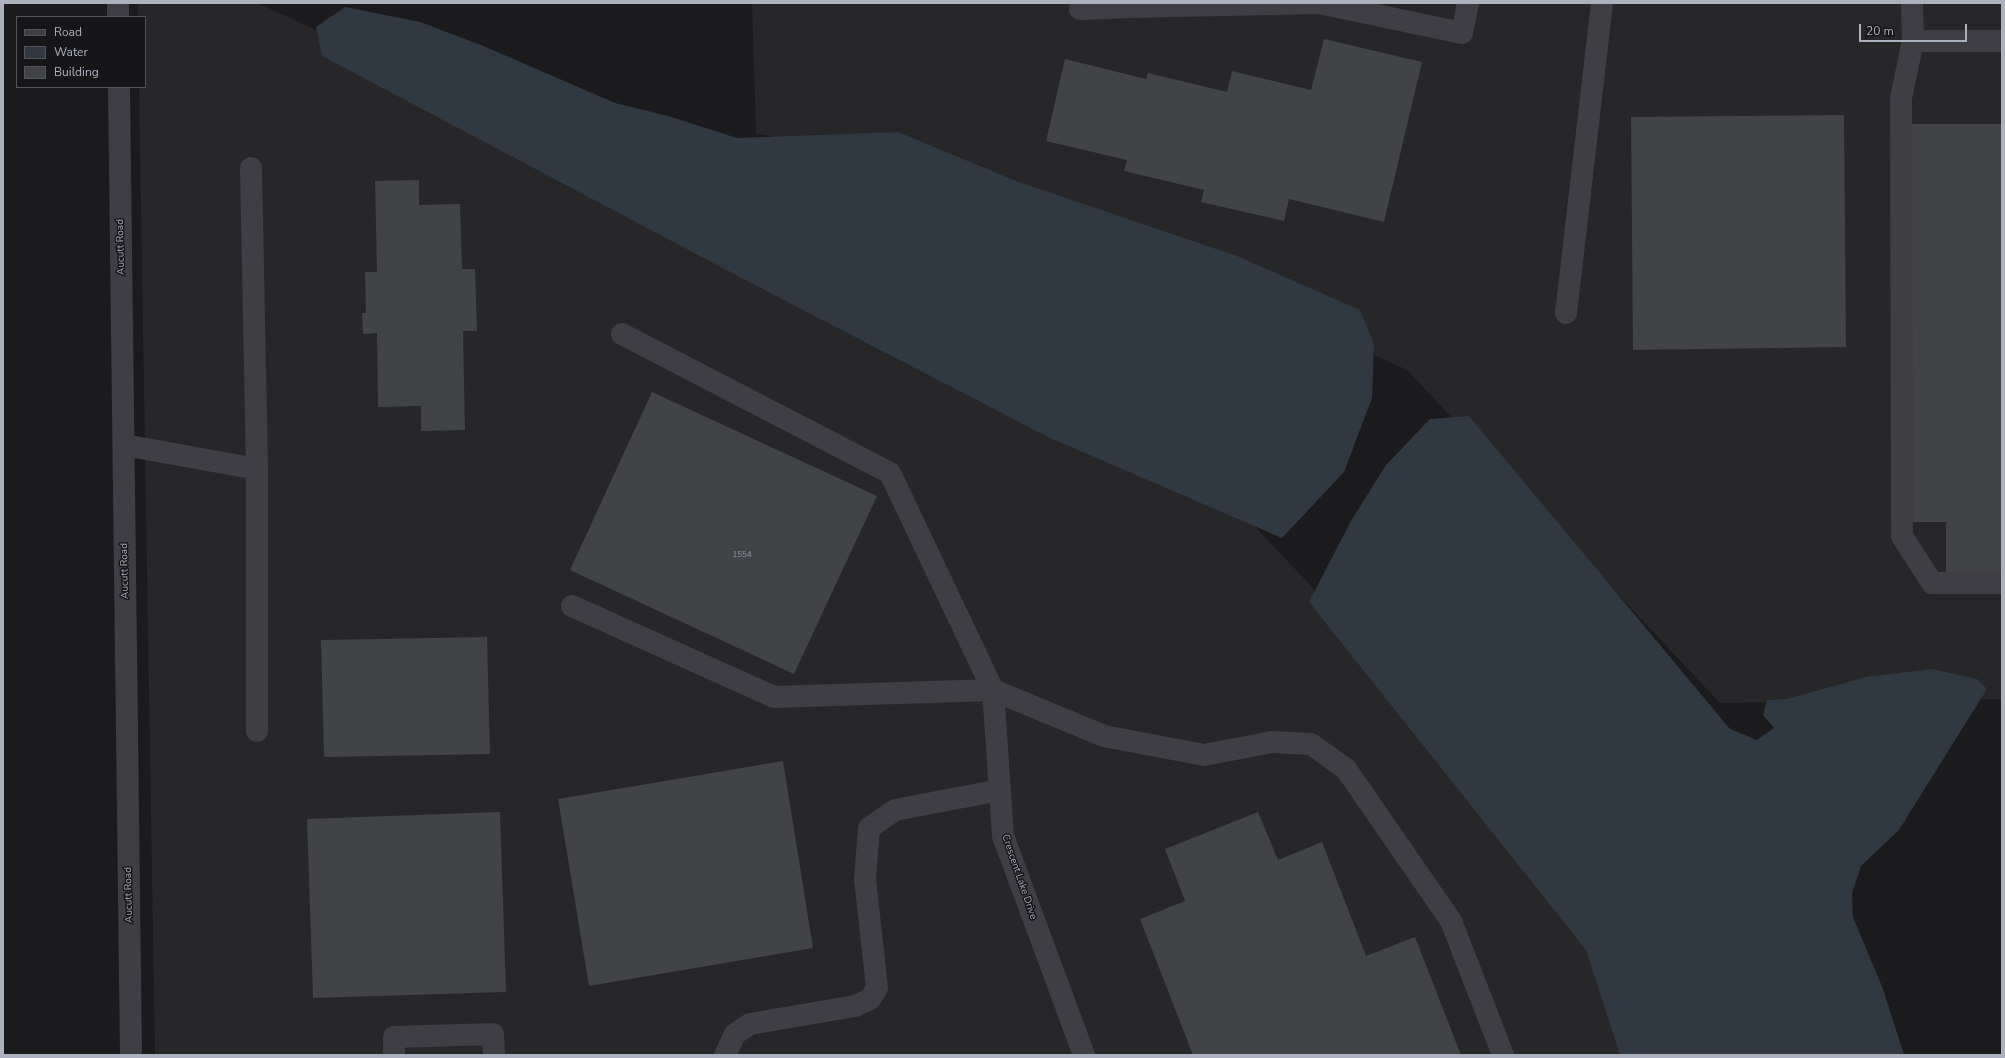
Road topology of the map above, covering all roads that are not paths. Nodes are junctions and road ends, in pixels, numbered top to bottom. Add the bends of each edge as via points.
1 (118, 3) edge
2 (1468, 3) edge
3 (1602, 3) edge
4 (1912, 3) edge
5 (1132, 5) edge
6 (1080, 9) dead end
7 (118, 16) edge
8 (1913, 41) junction
9 (2002, 41) edge
10 (119, 88) edge
11 (251, 168) dead end
12 (1566, 313) dead end
13 (622, 334) dead end
14 (124, 445) junction
15 (257, 469) junction
16 (2002, 583) edge
17 (572, 606) dead end
18 (994, 690) junction
19 (257, 731) dead end
20 (1000, 790) junction
21 (131, 1055) edge
22 (394, 1055) edge
23 (494, 1055) edge
24 (726, 1055) edge
25 (1084, 1055) edge
26 (1504, 1055) edge

1 - 7 street
2 - 5 street via 1462,33 1319,3
3 - 12 street
4 - 8 street
5 - 6 street
8 - 9 street
8 - 16 street via 1901,98 1902,536 1932,583
10 - 14 street, Aucutt Road
11 - 15 street
13 - 18 street via 890,473
14 - 15 street
14 - 21 street, Aucutt Road
15 - 19 street
17 - 18 street via 774,697
18 - 20 street, Crescent Lake Drive
18 - 26 street via 1104,736 1204,755 1272,742 1312,744 1346,769 1451,921
20 - 24 street via 895,810 869,828 865,879 877,988 870,999 855,1006 750,1024 735,1034
20 - 25 street, Crescent Lake Drive via 1003,836
22 - 23 street via 394,1036 493,1034

